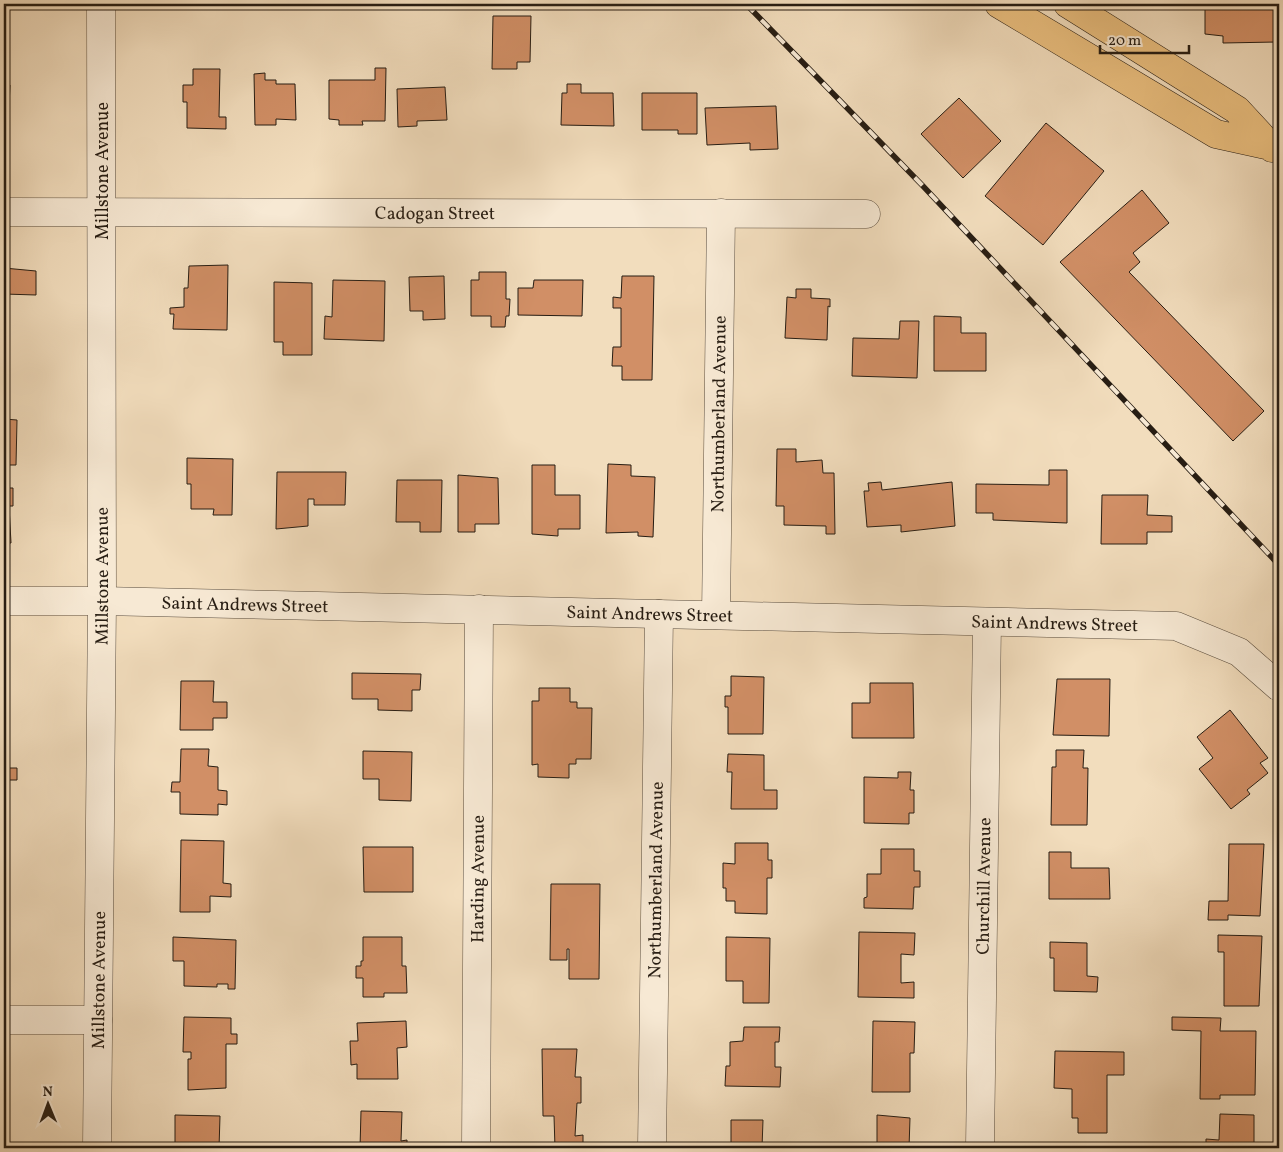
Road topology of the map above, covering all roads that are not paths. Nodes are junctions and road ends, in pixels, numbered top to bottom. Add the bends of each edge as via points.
1 (101, 4) edge
2 (999, 4) edge
3 (1068, 4) edge
4 (1273, 149) edge
5 (4, 212) edge
6 (102, 213) junction
7 (721, 213) junction
8 (866, 214) dead end
9 (4, 601) edge
10 (102, 601) junction
11 (479, 609) junction
12 (659, 614) junction
13 (716, 615) junction
14 (987, 622) junction
15 (1279, 687) edge
16 (4, 1020) edge
17 (98, 1020) junction
18 (97, 1148) edge
19 (476, 1148) edge
20 (652, 1148) edge
21 (980, 1148) edge

1 - 6 street, Millstone Avenue
2 - 4 main road via 1216,134
3 - 4 main road via 1237,110
5 - 6 street, Cadogan Street
6 - 7 street, Cadogan Street
6 - 10 street, Millstone Avenue
7 - 8 street, Cadogan Street
7 - 13 street, Northumberland Avenue
9 - 10 street, Saint Andrews Street
10 - 11 street, Saint Andrews Street
10 - 17 street, Millstone Avenue
11 - 12 street, Saint Andrews Street
11 - 19 street, Harding Avenue
12 - 13 street, Saint Andrews Street
12 - 20 street, Northumberland Avenue
13 - 14 street, Saint Andrews Street
14 - 15 street, Saint Andrews Street via 1176,626 1239,652
14 - 21 street, Churchill Avenue
16 - 17 street
17 - 18 street, Millstone Avenue

